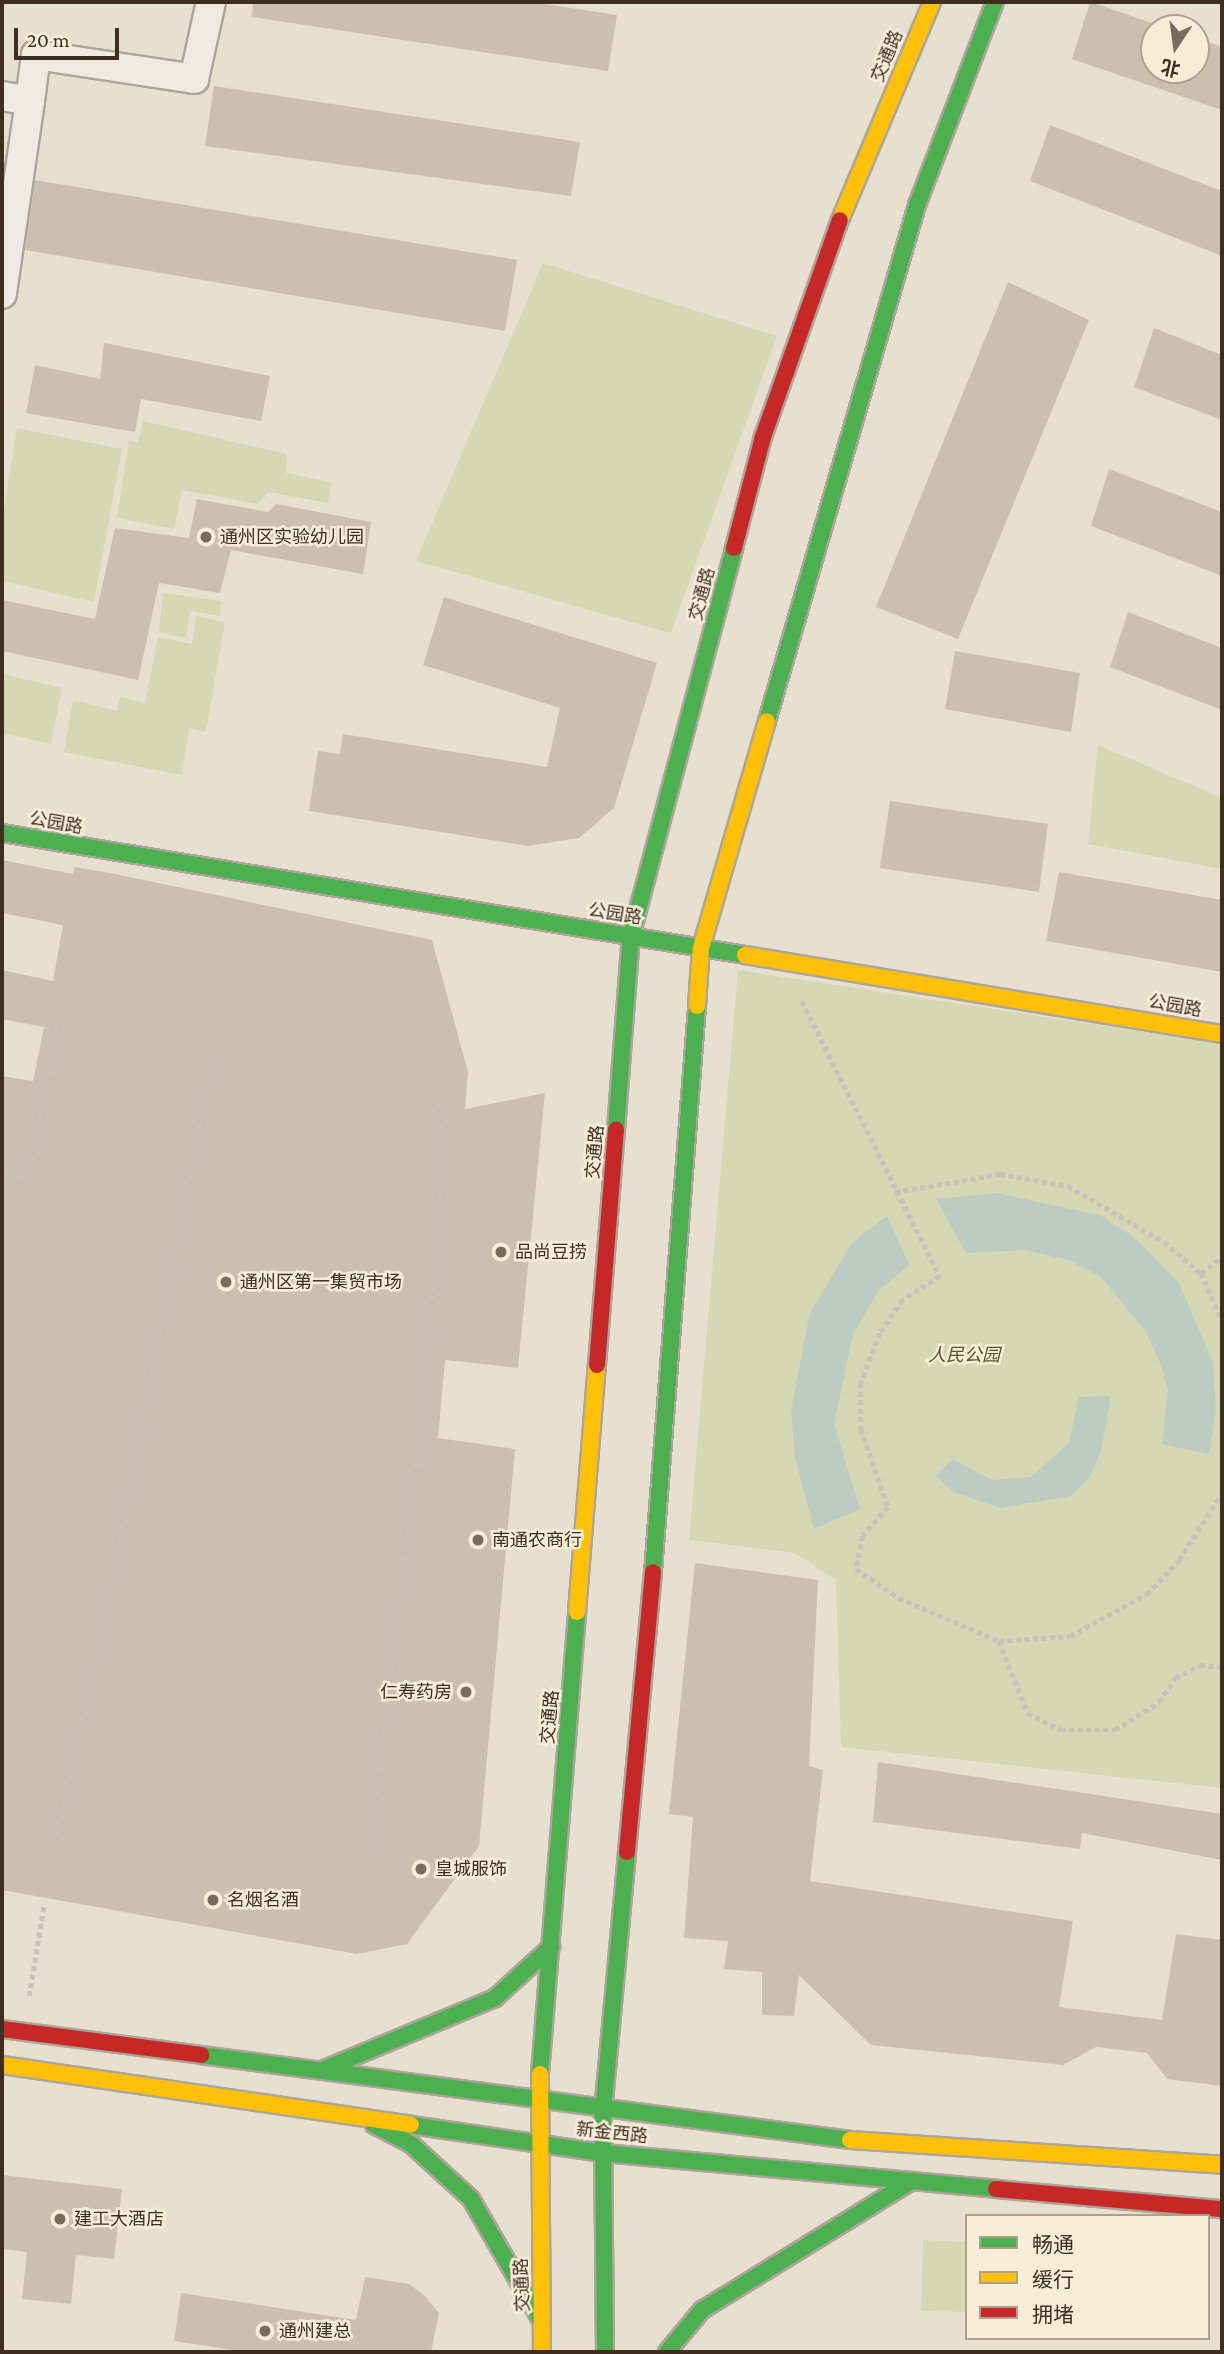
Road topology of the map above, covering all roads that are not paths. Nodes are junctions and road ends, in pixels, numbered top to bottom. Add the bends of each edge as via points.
1 (211, 2) edge
2 (932, 2) edge
3 (995, 2) edge
4 (2, 96) edge
5 (30, 100) junction
6 (2, 295) edge
7 (2, 833) edge
8 (631, 936) junction
9 (701, 948) junction
10 (1222, 1034) edge
11 (551, 1947) junction
12 (2, 2029) edge
13 (2, 2065) edge
14 (317, 2072) junction
15 (538, 2102) junction
16 (350, 2112) junction
17 (603, 2112) junction
18 (536, 2143) junction
19 (603, 2153) junction
20 (1222, 2165) edge
21 (912, 2181) junction
22 (1222, 2209) edge
23 (542, 2322) junction
24 (542, 2352) edge
25 (605, 2352) edge
26 (667, 2352) edge

1 - 5 street via 194,79 36,55
2 - 8 main road, 交通路 via 853,184 763,437
3 - 9 main road via 918,205
4 - 5 street
5 - 6 street
7 - 8 main road, 公园路
8 - 9 main road, 公园路
8 - 11 main road, 交通路
9 - 10 main road, 公园路 via 800,960
9 - 17 main road via 654,1565
11 - 14 main road via 495,1998
11 - 15 main road, 交通路
12 - 14 main road, 新金西路
13 - 16 main road, 新金西路
14 - 15 main road, 新金西路
15 - 17 main road, 新金西路
15 - 18 main road, 交通路
16 - 18 main road, 新金西路
16 - 23 main road via 411,2144 471,2199
17 - 19 main road
17 - 20 main road, 新金西路 via 813,2137
18 - 19 main road, 新金西路
18 - 23 main road, 交通路
19 - 21 main road, 新金西路
19 - 25 main road
21 - 22 main road, 新金西路
21 - 26 main road via 711,2304
23 - 24 main road, 交通路

